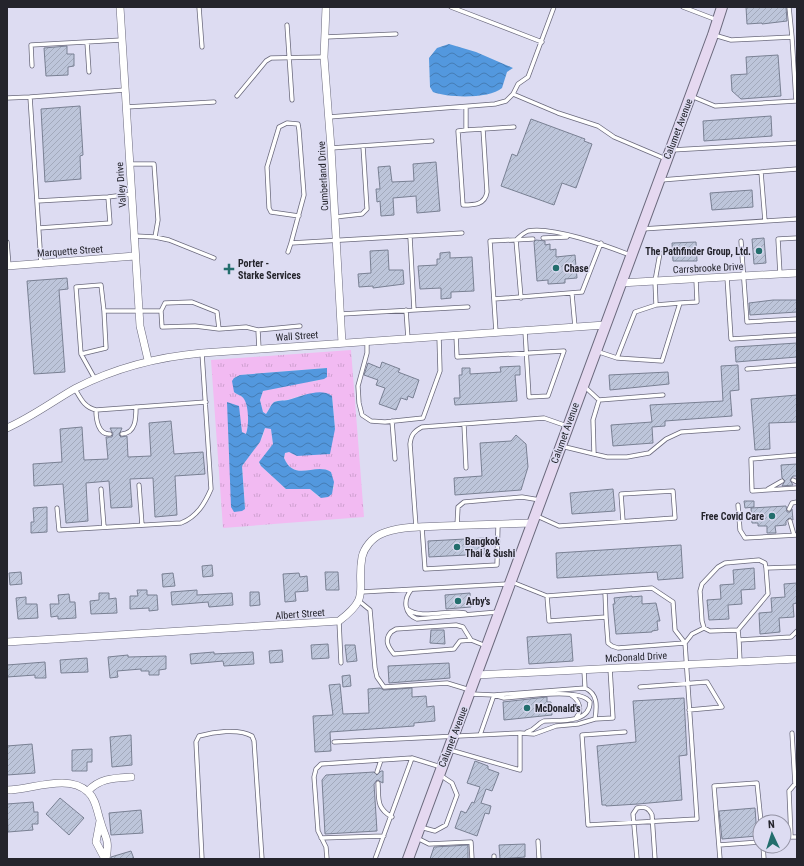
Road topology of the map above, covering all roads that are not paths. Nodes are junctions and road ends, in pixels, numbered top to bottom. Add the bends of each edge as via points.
1 (120, 7) edge
2 (199, 7) edge
3 (326, 7) edge
4 (451, 7) edge
5 (554, 7) edge
6 (683, 7) edge
7 (722, 7) edge
8 (789, 7) edge
9 (717, 20) junction
10 (287, 25) dead end
11 (396, 34) dead end
12 (713, 35) junction
13 (324, 37) junction
14 (792, 37) junction
15 (122, 40) junction
16 (87, 42) junction
17 (542, 42) junction
18 (202, 47) dead end
19 (289, 57) junction
20 (324, 57) junction
21 (32, 66) dead end
22 (89, 72) dead end
23 (796, 79) edge
24 (125, 90) junction
25 (513, 94) junction
26 (237, 96) dead end
27 (690, 96) junction
28 (30, 97) junction
29 (7, 98) edge
30 (292, 100) dead end
31 (214, 102) dead end
32 (126, 107) junction
33 (466, 107) junction
34 (329, 117) junction
35 (514, 126) dead end
36 (483, 129) junction
37 (466, 130) junction
38 (432, 141) dead end
39 (797, 142) edge
40 (363, 146) junction
41 (331, 148) junction
42 (668, 155) junction
43 (129, 164) junction
44 (797, 169) edge
45 (761, 172) junction
46 (659, 180) junction
47 (132, 194) junction
48 (108, 197) junction
49 (37, 201) junction
50 (299, 216) junction
51 (335, 217) junction
52 (797, 219) edge
53 (765, 221) junction
54 (39, 228) junction
55 (641, 230) junction
56 (462, 233) dead end
57 (134, 236) junction
58 (155, 237) junction
59 (410, 237) junction
60 (574, 237) junction
61 (543, 238) dead end
62 (797, 238) edge
63 (533, 239) dead end
64 (516, 240) junction
65 (336, 241) junction
66 (741, 241) dead end
67 (7, 242) edge
68 (291, 242) junction
69 (601, 243) junction
70 (288, 252) dead end
71 (660, 253) dead end
72 (631, 255) junction
73 (135, 256) junction
74 (214, 258) dead end
75 (41, 264) junction
76 (8, 266) edge
77 (797, 273) edge
78 (780, 274) junction
79 (744, 276) junction
80 (727, 277) junction
81 (696, 279) junction
82 (655, 281) junction
83 (620, 283) junction
84 (572, 294) junction
85 (521, 298) junction
86 (494, 299) junction
87 (680, 304) junction
88 (656, 305) junction
89 (468, 307) dead end
90 (406, 310) junction
91 (414, 310) junction
92 (104, 311) junction
93 (161, 311) junction
94 (139, 312) junction
95 (341, 314) junction
96 (797, 318) edge
97 (605, 325) junction
98 (300, 326) dead end
99 (575, 327) junction
100 (219, 329) junction
101 (258, 330) junction
102 (524, 331) junction
103 (496, 332) junction
104 (456, 335) junction
105 (797, 335) edge
106 (440, 336) junction
107 (408, 338) junction
108 (367, 342) junction
109 (342, 343) junction
110 (259, 349) junction
111 (595, 351) junction
112 (202, 353) junction
113 (526, 353) junction
114 (81, 354) junction
115 (617, 358) junction
116 (148, 360) junction
117 (797, 365) edge
118 (747, 369) dead end
119 (95, 379) junction
120 (583, 385) junction
121 (75, 389) junction
122 (663, 395) dead end
123 (599, 400) junction
124 (206, 402) junction
125 (136, 407) junction
126 (96, 410) junction
127 (392, 421) junction
128 (464, 424) junction
129 (568, 426) junction
130 (7, 428) edge
131 (738, 428) dead end
132 (110, 434) dead end
133 (122, 434) dead end
134 (560, 445) junction
135 (594, 454) junction
136 (797, 455) edge
137 (395, 459) dead end
138 (466, 468) dead end
139 (782, 481) dead end
140 (139, 485) dead end
141 (797, 488) edge
142 (101, 489) dead end
143 (767, 490) junction
144 (541, 501) junction
145 (797, 502) edge
146 (738, 505) dead end
147 (57, 508) dead end
148 (789, 509) dead end
149 (534, 519) junction
150 (623, 521) junction
151 (790, 521) dead end
152 (498, 524) junction
153 (142, 525) junction
154 (457, 526) junction
155 (104, 527) junction
156 (419, 527) junction
157 (795, 535) edge
158 (797, 567) edge
159 (766, 568) junction
160 (511, 583) junction
161 (411, 590) junction
162 (361, 592) junction
163 (605, 592) junction
164 (547, 596) junction
165 (359, 601) junction
166 (500, 612) junction
167 (606, 617) junction
168 (339, 622) junction
169 (704, 628) junction
170 (738, 630) junction
171 (797, 631) edge
172 (471, 640) junction
173 (739, 640) junction
174 (7, 642) edge
175 (685, 643) junction
176 (488, 646) junction
177 (797, 659) edge
178 (740, 662) junction
179 (341, 663) dead end
180 (686, 664) junction
181 (610, 668) junction
182 (584, 670) junction
183 (477, 675) junction
184 (688, 684) junction
185 (640, 687) dead end
186 (585, 688) junction
187 (471, 692) junction
188 (494, 694) junction
189 (569, 694) junction
190 (690, 710) junction
191 (584, 716) junction
192 (575, 719) junction
193 (595, 719) junction
194 (578, 724) junction
195 (525, 732) junction
196 (625, 732) dead end
197 (520, 733) junction
198 (792, 733) dead end
199 (480, 735) junction
200 (454, 736) junction
201 (334, 742) dead end
202 (448, 750) junction
203 (412, 758) junction
204 (381, 760) junction
205 (441, 771) junction
206 (377, 772) dead end
207 (131, 777) dead end
208 (378, 783) dead end
209 (796, 785) edge
210 (7, 790) edge
211 (88, 792) junction
212 (760, 814) edge
213 (392, 817) junction
214 (100, 821) junction
215 (653, 821) junction
216 (634, 822) junction
217 (420, 827) junction
218 (384, 836) junction
219 (797, 837) edge
220 (321, 838) junction
221 (416, 838) junction
222 (538, 840) dead end
223 (752, 842) edge
224 (719, 844) junction
225 (106, 859) edge
226 (202, 859) edge
227 (262, 859) edge
228 (327, 859) edge
229 (375, 859) edge
230 (408, 859) edge
231 (472, 859) edge
232 (539, 859) edge
233 (637, 859) edge
234 (655, 859) edge
235 (720, 859) edge

1 - 15 street, Valley Drive
2 - 18 lane
3 - 13 street, Cumberland Drive
4 - 17 lane
5 - 17 lane
6 - 9 lane
7 - 9 main road, Calumet Avenue
8 - 14 lane
9 - 12 main road, Calumet Avenue
10 - 19 lane
11 - 13 lane
12 - 14 lane via 731,40
12 - 27 main road, Calumet Avenue
13 - 20 street, Cumberland Drive
14 - 23 lane
15 - 16 lane
15 - 24 street, Valley Drive
16 - 21 lane via 31,45
16 - 22 lane
17 - 25 lane via 528,77 518,84
19 - 20 lane
19 - 26 lane via 271,58
19 - 30 lane
20 - 34 street, Cumberland Drive
23 - 27 lane via 796,101 715,106
24 - 28 lane
24 - 32 street, Valley Drive
25 - 33 lane via 499,104
25 - 42 lane via 598,126 614,137
27 - 42 main road, Calumet Avenue
28 - 29 lane
28 - 49 lane
31 - 32 lane
32 - 43 street, Valley Drive
33 - 34 lane
33 - 37 lane
34 - 41 street, Cumberland Drive
35 - 36 lane
36 - 37 lane
36 - 37 lane via 486,197 480,203 463,205 458,131
38 - 40 lane
39 - 42 lane
40 - 41 lane
40 - 51 lane via 367,209 362,214
41 - 51 street, Cumberland Drive
42 - 46 main road, Calumet Avenue
43 - 47 street, Valley Drive
43 - 58 lane via 154,164 158,220
44 - 45 lane
45 - 46 lane
45 - 53 lane
46 - 55 main road, Calumet Avenue
47 - 48 lane
47 - 57 street, Valley Drive
48 - 49 lane
48 - 54 lane via 110,223
49 - 54 lane
50 - 50 lane via 304,195 299,130 298,124 287,123 279,127 267,167 270,208 278,214
50 - 68 lane
51 - 65 street, Cumberland Drive
52 - 53 lane
53 - 55 lane
54 - 75 lane
55 - 72 main road, Calumet Avenue
56 - 59 lane
57 - 58 lane
57 - 73 street, Valley Drive
58 - 74 lane
59 - 65 lane
59 - 91 lane
60 - 61 lane
60 - 64 lane via 529,231
60 - 69 lane
62 - 78 lane via 778,239
63 - 64 lane
64 - 85 lane
64 - 86 lane via 490,241
65 - 68 lane
65 - 95 street, Cumberland Drive
66 - 79 lane
67 - 76 lane
68 - 70 lane
69 - 72 lane
69 - 84 lane via 582,292
71 - 82 lane
72 - 83 main road, Calumet Avenue
73 - 75 street, Marquette Street
73 - 94 street, Valley Drive
75 - 76 street, Marquette Street
77 - 78 street, Carrsbrooke Drive
78 - 79 street, Carrsbrooke Drive
79 - 80 street, Carrsbrooke Drive
79 - 96 lane via 747,322
80 - 81 street, Carrsbrooke Drive
80 - 105 lane via 731,339
81 - 82 street, Carrsbrooke Drive
81 - 87 lane via 697,302
82 - 83 street, Carrsbrooke Drive
82 - 88 lane
83 - 97 main road, Calumet Avenue
84 - 85 lane
84 - 99 lane
85 - 86 lane
86 - 103 lane
87 - 88 lane
87 - 115 lane via 662,360
88 - 115 lane via 635,312
89 - 91 lane
90 - 91 lane
90 - 95 lane
90 - 107 lane
92 - 94 lane
92 - 114 lane via 106,348
92 - 114 lane via 101,285 76,287
93 - 94 lane
93 - 100 lane via 162,327 195,326
93 - 100 lane via 165,303 192,302 217,312
94 - 116 street, Valley Drive
95 - 109 street, Cumberland Drive
97 - 99 street, Wall Street
97 - 111 main road, Calumet Avenue
98 - 101 lane
99 - 102 street, Wall Street
100 - 101 lane via 246,327
101 - 110 lane
102 - 103 street, Wall Street
102 - 113 lane
103 - 104 street, Wall Street
104 - 106 street, Wall Street
104 - 113 lane via 457,357
106 - 107 street, Wall Street
106 - 127 lane via 440,371 423,418
107 - 108 street, Wall Street
108 - 109 street, Wall Street
108 - 127 lane via 367,353 358,386 362,415 371,421
109 - 110 street, Wall Street
110 - 112 street, Wall Street
111 - 115 lane
111 - 120 main road, Calumet Avenue
112 - 116 street, Wall Street
112 - 124 lane
113 - 113 lane via 529,397 548,396 564,351
114 - 119 lane
116 - 119 street, Wall Street
117 - 118 lane
119 - 121 street, Wall Street
120 - 123 lane
120 - 129 main road, Calumet Avenue
121 - 126 lane via 83,403
121 - 130 street, Wall Street
122 - 123 lane
123 - 135 lane via 593,420
124 - 125 lane
124 - 153 lane via 211,489 206,501 188,520 181,523
125 - 126 lane
125 - 133 lane via 134,426
126 - 132 lane via 102,431
127 - 137 lane
128 - 129 lane via 544,418
128 - 138 lane
128 - 156 lane via 422,427 413,433 410,444
129 - 134 main road, Calumet Avenue
131 - 135 lane via 681,432 642,455 607,457
134 - 135 lane
134 - 144 main road, Calumet Avenue
136 - 143 lane via 751,458 752,491
139 - 143 lane
140 - 153 lane
141 - 143 lane
142 - 155 lane
144 - 149 main road, Calumet Avenue
144 - 154 lane via 522,497 464,502 458,507
145 - 148 lane
146 - 157 lane via 740,530 745,538
147 - 155 lane via 59,530
149 - 150 lane via 559,526
149 - 152 street, Albert Street
149 - 160 main road, Calumet Avenue
150 - 150 lane via 675,518 673,491 622,494
151 - 157 lane
152 - 154 street, Albert Street
152 - 156 lane via 496,565 425,569
153 - 155 lane
154 - 156 street, Albert Street
156 - 162 street, Albert Street via 387,532 372,540 362,556
158 - 159 lane
159 - 169 lane via 765,563 759,560 725,563 718,567 702,584 700,591
159 - 170 lane via 768,594
160 - 161 lane
160 - 164 lane
160 - 166 main road, Calumet Avenue
161 - 162 lane
161 - 166 lane via 406,598 406,609 417,618
162 - 165 street, Albert Street
163 - 164 lane
163 - 167 lane
163 - 175 lane via 652,588 673,602 675,630
164 - 167 lane via 549,621
165 - 168 street, Albert Street
165 - 187 lane via 370,610 375,668 377,677 384,687 447,683
166 - 176 main road, Calumet Avenue
167 - 175 lane via 608,642 618,648
168 - 174 street, Albert Street
168 - 179 lane
169 - 170 lane via 710,631
169 - 175 lane via 692,634
170 - 173 lane
171 - 173 lane via 791,637
172 - 172 lane via 463,627 456,625 396,629 387,639 388,646 394,654 454,649 460,640
172 - 176 lane
173 - 178 lane
175 - 180 lane
176 - 183 main road, Calumet Avenue
177 - 178 street, McDonald Drive
178 - 180 street, McDonald Drive
180 - 181 street, McDonald Drive
180 - 184 lane
181 - 182 street, McDonald Drive
181 - 193 lane via 613,718
182 - 183 street, McDonald Drive
182 - 186 lane
183 - 187 main road, Calumet Avenue
184 - 185 lane
184 - 190 lane
184 - 190 lane via 707,682 722,707
186 - 188 lane
186 - 193 lane via 592,691 595,698
187 - 188 lane
187 - 200 main road, Calumet Avenue
188 - 189 lane via 504,698
188 - 199 lane
189 - 191 lane via 579,695 588,700 589,709
189 - 192 lane via 579,705 579,713
190 - 215 lane via 697,819
191 - 192 lane
191 - 194 lane
192 - 195 lane via 544,721 534,730
193 - 194 lane
194 - 195 lane via 556,726 534,734
195 - 197 lane
196 - 216 lane via 582,735 588,825
197 - 199 lane
197 - 202 lane via 520,770
198 - 209 lane
199 - 200 lane
200 - 201 lane
200 - 202 main road, Calumet Avenue
202 - 205 main road, Calumet Avenue
203 - 204 lane
203 - 205 lane
203 - 213 lane
204 - 206 lane
204 - 220 lane via 321,764 316,769 314,777 318,831
205 - 217 main road, Calumet Avenue
205 - 217 lane via 452,783 457,795 446,826 441,830 430,831
207 - 211 street via 99,782
208 - 213 lane via 380,806
209 - 219 lane via 789,791 791,837
210 - 211 street via 61,782
211 - 214 street via 98,810
212 - 224 lane via 758,783 714,786
213 - 218 lane
214 - 225 street via 108,841
214 - 225 street via 96,842
215 - 216 lane
215 - 216 lane via 650,810 640,807 635,810
215 - 234 lane
216 - 233 lane
217 - 221 main road, Calumet Avenue
218 - 220 lane
218 - 229 lane
220 - 228 lane via 326,847
221 - 230 main road, Calumet Avenue
221 - 231 lane via 430,844 470,842
222 - 232 lane
223 - 224 lane
224 - 235 lane
226 - 227 lane via 196,742 199,736 206,734 240,732 252,736 254,741

